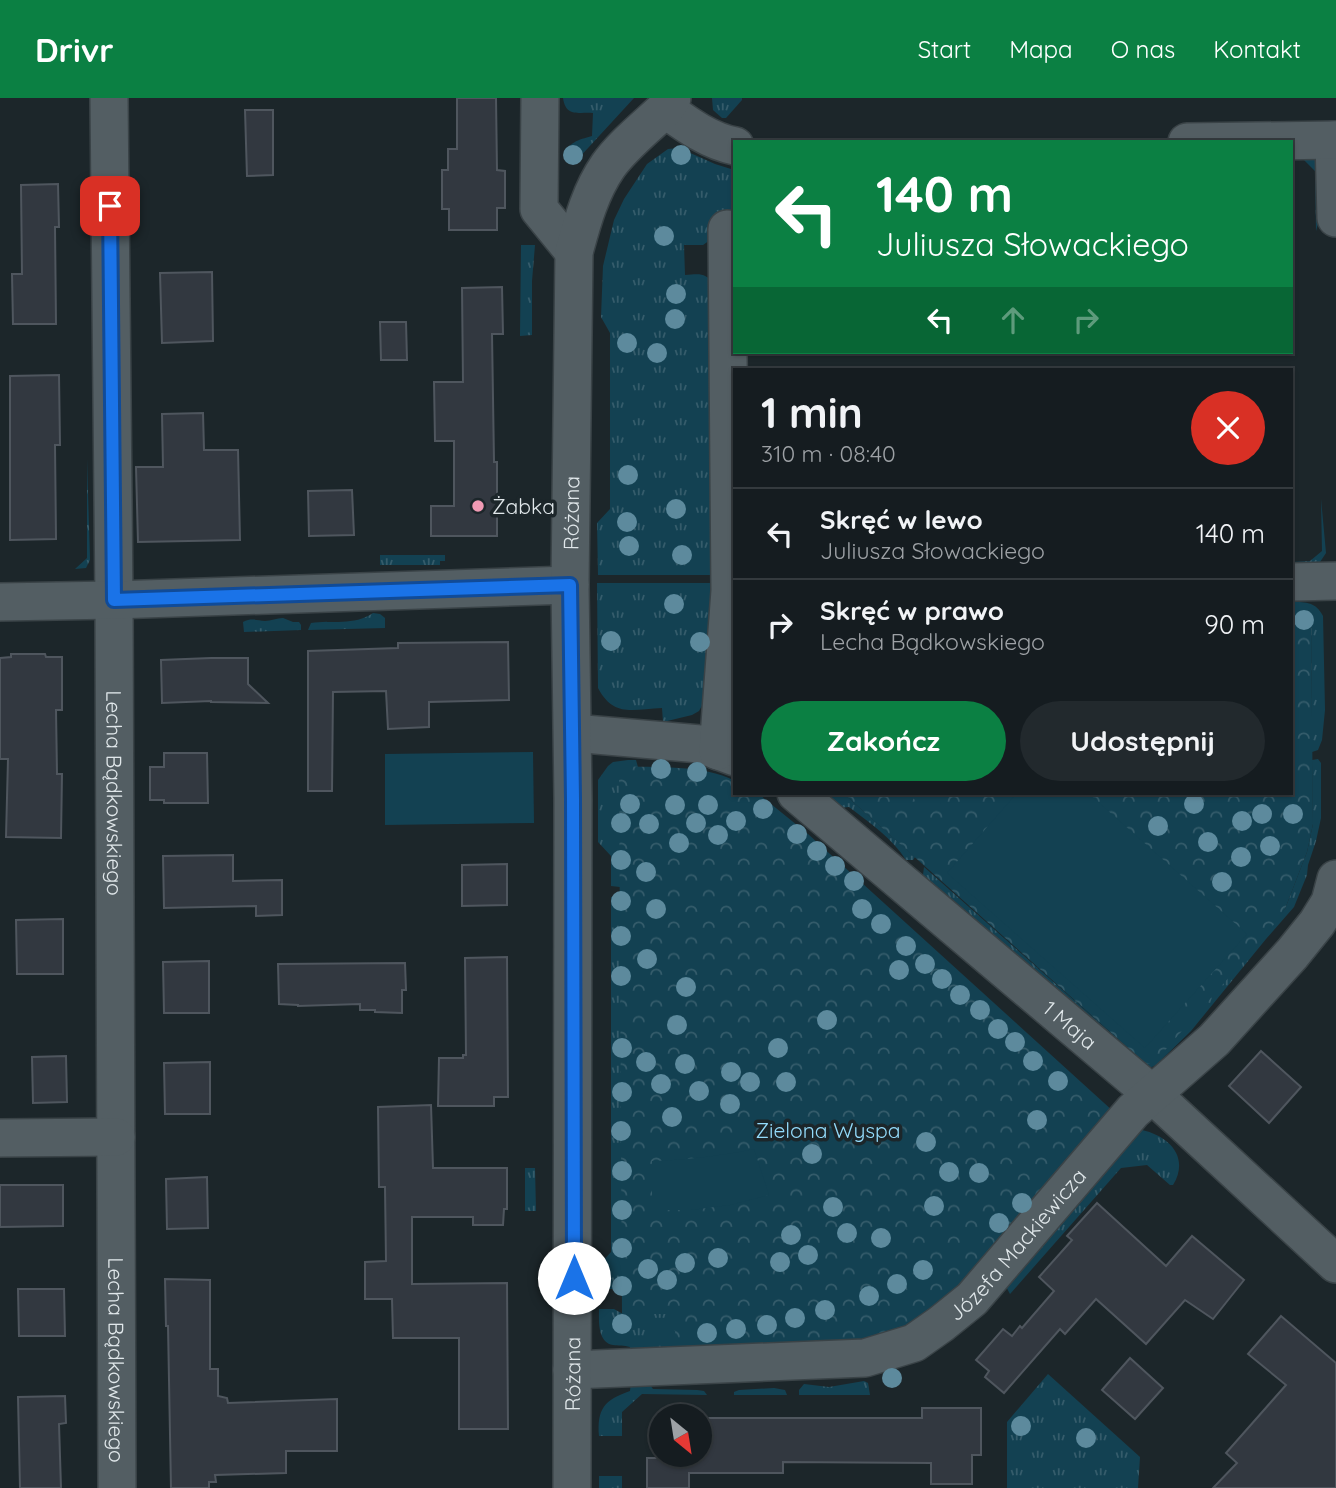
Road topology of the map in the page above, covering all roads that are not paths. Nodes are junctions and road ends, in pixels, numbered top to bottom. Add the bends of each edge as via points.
1 (109, 98) edge
2 (540, 98) edge
3 (669, 103) edge
4 (1335, 140) edge
5 (1293, 141) edge
6 (733, 145) edge
7 (1336, 218) edge
8 (727, 229) dead end
9 (574, 252) junction
10 (1336, 581) edge
11 (1293, 582) edge
12 (570, 585) junction
13 (732, 591) edge
14 (114, 600) junction
15 (0, 602) edge
16 (573, 733) junction
17 (726, 754) edge
18 (798, 795) edge
19 (1336, 879) edge
20 (1153, 1094) junction
21 (116, 1137) junction
22 (0, 1138) edge
23 (1336, 1264) edge
24 (572, 1370) junction
25 (117, 1488) edge
26 (572, 1488) edge

1 - 14 street, Lecha Bądkowskiego
2 - 9 street via 539,209
3 - 6 street via 684,123
3 - 9 street, Różana via 608,165
4 - 5 street
4 - 7 street
8 - 13 street
9 - 12 street, Różana
10 - 11 street
12 - 14 street
12 - 16 street, Różana
13 - 17 street
14 - 15 street
14 - 21 street, Lecha Bądkowskiego
16 - 17 street via 700,744
16 - 24 street, Różana
18 - 20 street, 1 Maja
19 - 20 street, Józefa Mackiewicza via 1317,923 1292,954 1214,1040
20 - 23 street, 1 Maja
20 - 24 street, Józefa Mackiewicza via 1133,1111 972,1299 914,1343 865,1358
21 - 22 street
21 - 25 street, Lecha Bądkowskiego
24 - 26 street, Różana

